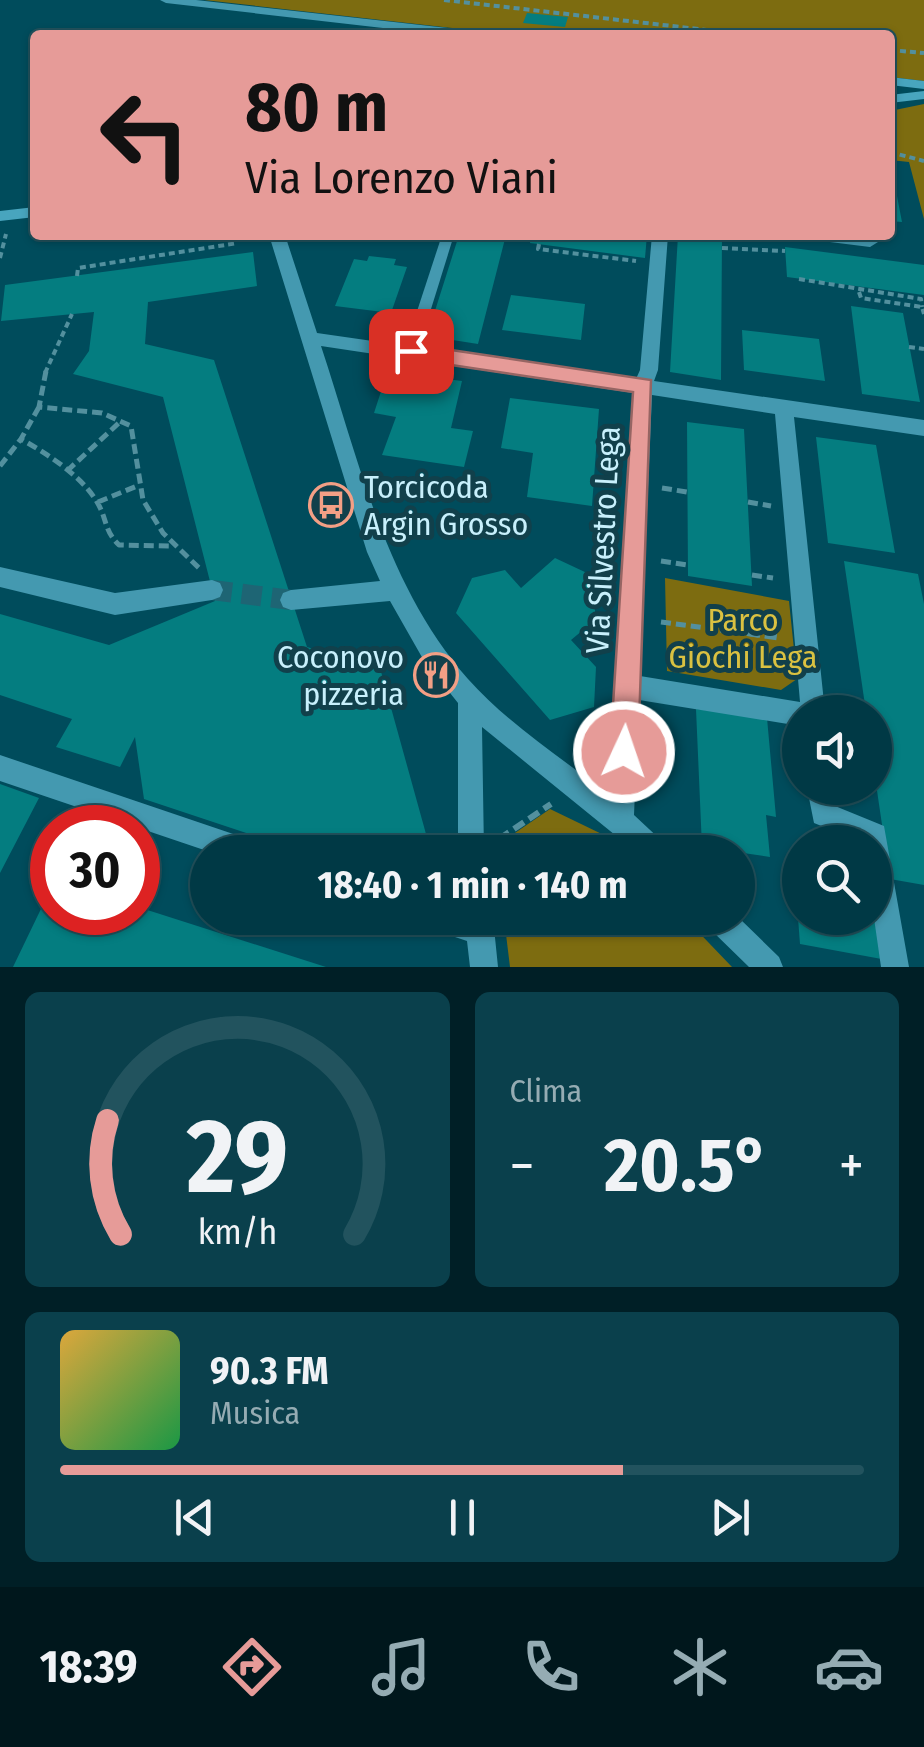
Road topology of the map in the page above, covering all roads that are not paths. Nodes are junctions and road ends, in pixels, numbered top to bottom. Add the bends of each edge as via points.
1 (166, 0) edge
2 (338, 20) junction
3 (336, 30) edge
4 (429, 30) edge
5 (895, 82) edge
6 (924, 85) edge
7 (924, 95) edge
8 (895, 98) edge
9 (30, 213) edge
10 (4, 221) edge
11 (279, 240) edge
12 (446, 240) edge
13 (660, 240) edge
14 (854, 240) edge
15 (870, 242) dead end
16 (308, 338) junction
17 (411, 351) junction
18 (644, 385) junction
19 (784, 406) junction
20 (924, 428) edge
21 (0, 577) edge
22 (207, 590) tunnel mouth
23 (396, 590) junction
24 (292, 600) tunnel mouth
25 (628, 686) junction
26 (811, 695) edge
27 (470, 699) junction
28 (782, 711) edge
29 (0, 768) edge
30 (822, 805) edge
31 (621, 818) junction
32 (198, 835) edge
33 (480, 835) edge
34 (638, 835) edge
35 (480, 935) edge
36 (736, 935) edge
37 (484, 967) edge
38 (769, 967) edge
39 (895, 967) edge

1 - 2 street
2 - 3 street
2 - 4 street
5 - 6 street
7 - 8 street
9 - 10 street
11 - 16 street
12 - 17 lane
13 - 18 street, Via Silvestro Lega
14 - 15 street
16 - 17 street
16 - 23 street
17 - 18 street
18 - 19 street
18 - 25 street, Via Silvestro Lega
19 - 20 street
19 - 26 street
21 - 22 street via 115,604
23 - 24 street
23 - 27 street
25 - 28 street
25 - 31 street, Via Silvestro Lega
27 - 31 street
27 - 33 street
29 - 32 street
30 - 39 street via 823,814 875,835
31 - 34 street
35 - 37 street
36 - 38 street

